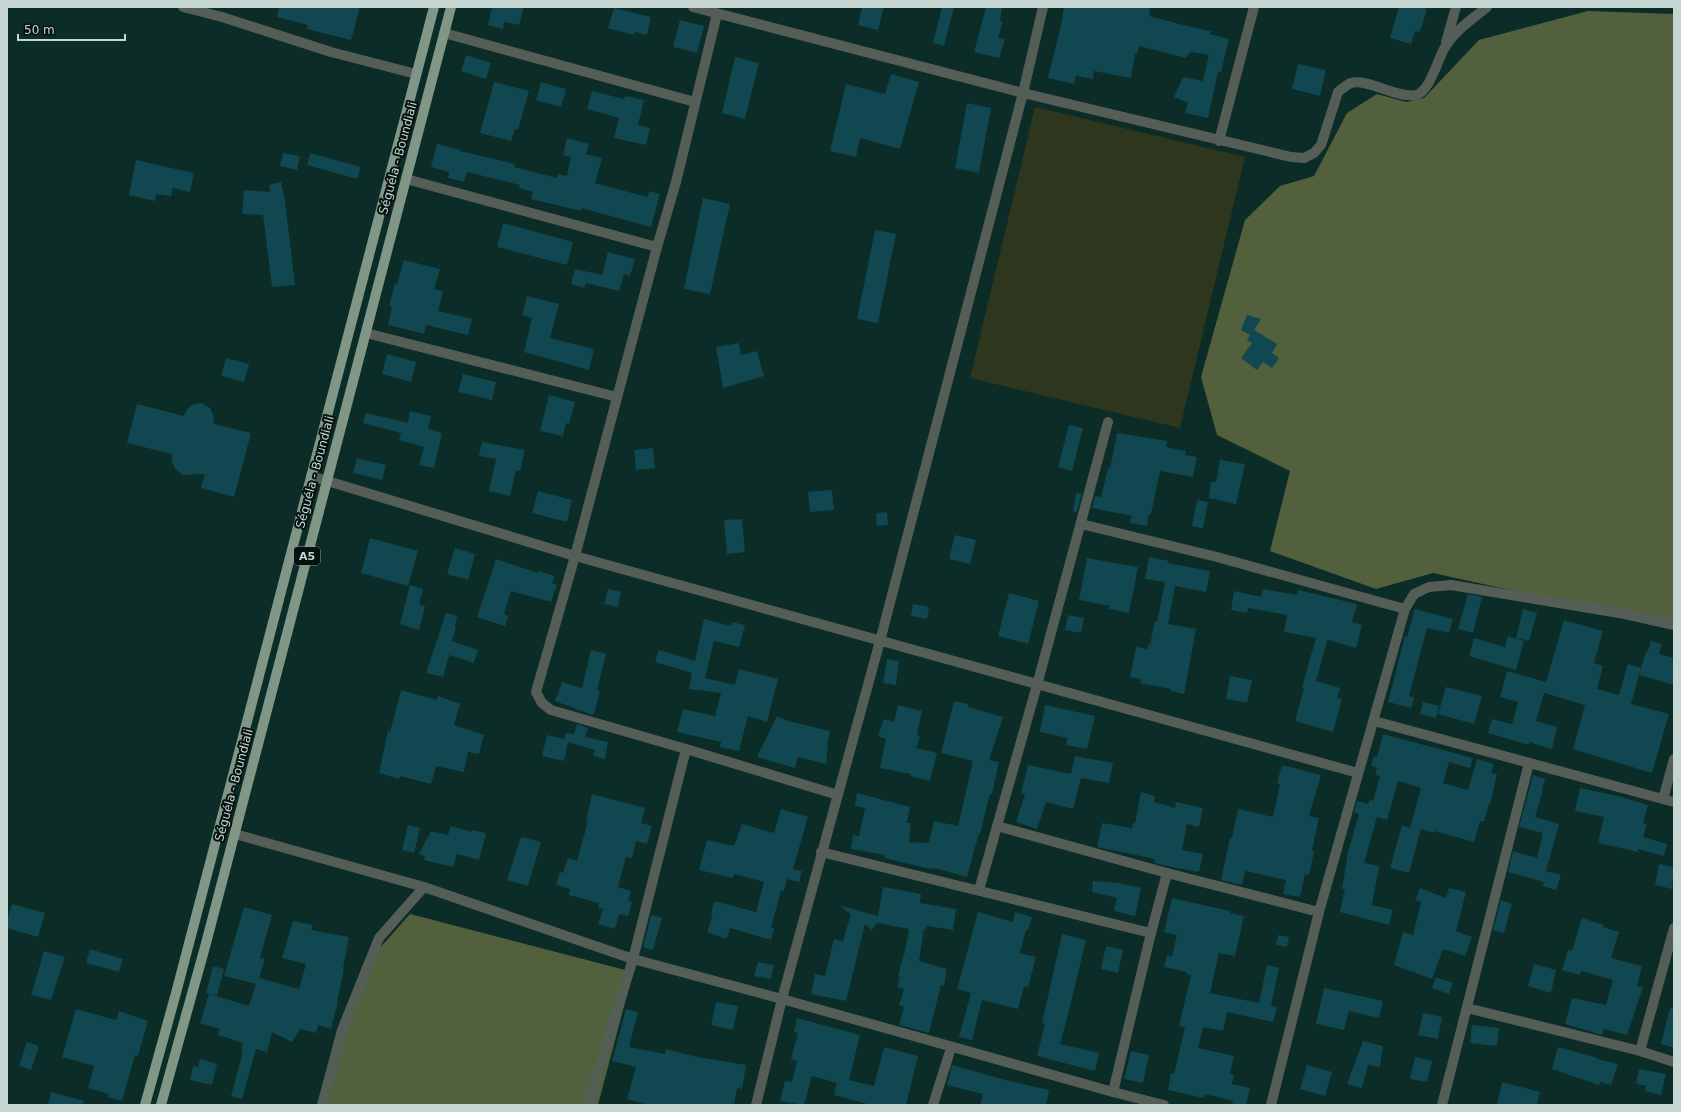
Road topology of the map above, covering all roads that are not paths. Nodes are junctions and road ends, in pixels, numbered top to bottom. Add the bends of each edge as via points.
1 (183, 7) edge
2 (219, 7) edge
3 (434, 7) edge
4 (451, 7) edge
5 (693, 7) edge
6 (1043, 7) edge
7 (1254, 7) edge
8 (1456, 7) edge
9 (1487, 7) edge
10 (717, 14) junction
11 (222, 17) junction
12 (444, 33) junction
13 (1444, 49) junction
14 (416, 74) junction
15 (1023, 93) junction
16 (695, 102) junction
17 (1219, 141) junction
18 (406, 179) junction
19 (657, 247) junction
20 (366, 333) junction
21 (617, 397) junction
22 (1108, 422) dead end
23 (311, 476) junction
24 (326, 481) junction
25 (1081, 524) junction
26 (575, 556) junction
27 (1405, 609) junction
28 (1674, 625) edge
29 (880, 641) junction
30 (1037, 685) junction
31 (1374, 721) junction
32 (686, 749) junction
33 (1674, 759) edge
34 (1529, 763) junction
35 (1358, 773) junction
36 (838, 795) junction
37 (1663, 799) junction
38 (1674, 802) edge
39 (996, 826) junction
40 (235, 834) junction
41 (821, 852) junction
42 (1167, 873) junction
43 (424, 887) junction
44 (979, 890) junction
45 (1319, 912) junction
46 (1674, 928) edge
47 (1151, 933) junction
48 (633, 959) junction
49 (782, 999) junction
50 (1467, 1008) junction
51 (951, 1048) junction
52 (1640, 1051) junction
53 (1674, 1062) edge
54 (1113, 1092) junction
55 (145, 1105) edge
56 (161, 1105) edge
57 (322, 1105) edge
58 (588, 1105) edge
59 (756, 1105) edge
60 (933, 1105) edge
61 (1164, 1105) edge
62 (1271, 1105) edge
63 (1442, 1105) edge

1 - 11 street
2 - 11 street
3 - 14 main road, Séguéla - Boundiali / A5
4 - 12 main road, Séguéla - Boundiali / A5
5 - 10 street
6 - 15 street
7 - 17 street
8 - 13 street
9 - 13 street via 1458,29
10 - 15 street
10 - 16 street
11 - 14 street via 331,52
12 - 16 street
12 - 18 main road, Séguéla - Boundiali / A5
13 - 17 street via 1426,87 1415,96 1397,94 1374,85 1352,83 1345,86 1338,92 1321,145 1314,153 1304,158
14 - 23 main road, Séguéla - Boundiali / A5
15 - 17 street
15 - 29 street
16 - 19 street
18 - 19 street
18 - 20 main road, Séguéla - Boundiali / A5
19 - 21 street
20 - 21 street
20 - 24 main road, Séguéla - Boundiali / A5
21 - 26 street
22 - 25 street
23 - 24 street
23 - 55 main road, Séguéla - Boundiali / A5
24 - 26 street
24 - 40 main road, Séguéla - Boundiali / A5
25 - 27 street via 1217,557
25 - 30 street
26 - 29 street
26 - 32 street via 536,692 542,703 551,710
27 - 28 street via 1414,594 1429,587 1451,585 1625,614
27 - 31 street
29 - 30 street
29 - 36 street
30 - 35 street
30 - 39 street
31 - 34 street
31 - 35 street
32 - 36 street
32 - 48 street
33 - 37 street
34 - 37 street
34 - 50 street
35 - 45 street
36 - 41 street
37 - 38 street
39 - 42 street
39 - 44 street
40 - 43 street
40 - 56 main road, Séguéla - Boundiali / A5
41 - 44 street
41 - 49 street
42 - 45 street
42 - 47 street
43 - 48 street
43 - 57 street via 379,938 342,1030
44 - 47 street
45 - 62 street
46 - 52 street
47 - 54 street
48 - 49 street
48 - 58 street
49 - 51 street
49 - 59 street
50 - 52 street
50 - 63 street
51 - 54 street
51 - 60 street
52 - 53 street
54 - 61 street

